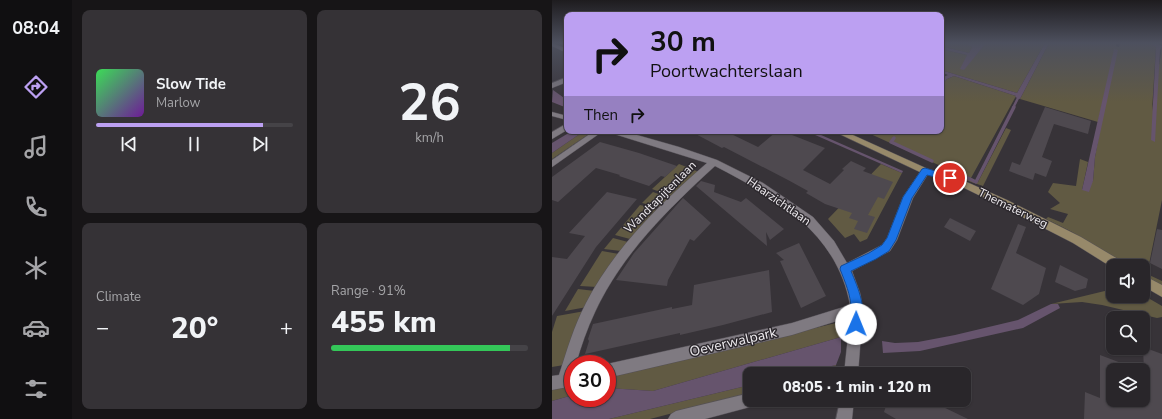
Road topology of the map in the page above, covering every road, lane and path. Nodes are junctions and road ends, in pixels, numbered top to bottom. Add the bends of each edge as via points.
1 (564, 80) edge
2 (555, 85) edge
3 (552, 114) edge
4 (564, 117) edge
5 (564, 129) edge
6 (595, 134) edge
7 (625, 134) edge
8 (844, 134) edge
9 (552, 136) edge
10 (714, 162) junction
11 (552, 164) edge
12 (925, 171) junction
13 (1107, 259) edge
14 (845, 269) junction
15 (1150, 284) edge
16 (1162, 291) edge
17 (857, 309) junction
18 (852, 367) edge
19 (616, 369) edge
20 (563, 381) edge
21 (743, 402) edge
22 (676, 419) edge

1 - 2 street
3 - 4 street
5 - 9 street
6 - 11 street
7 - 10 street, Haarzichtlaan
8 - 12 street, Thematerweg
10 - 14 street, Haarzichtlaan via 760,185 809,220 830,244
10 - 20 street, Wandtapijtenlaan via 657,214 622,254 590,307
12 - 13 street, Thematerweg via 957,181 1004,203
12 - 14 street via 908,197 892,240 886,248
14 - 17 street, Haarzichtlaan
15 - 16 street
17 - 18 street, Haarzichtlaan
17 - 19 street, Oeverwalpark via 792,329
21 - 22 street

